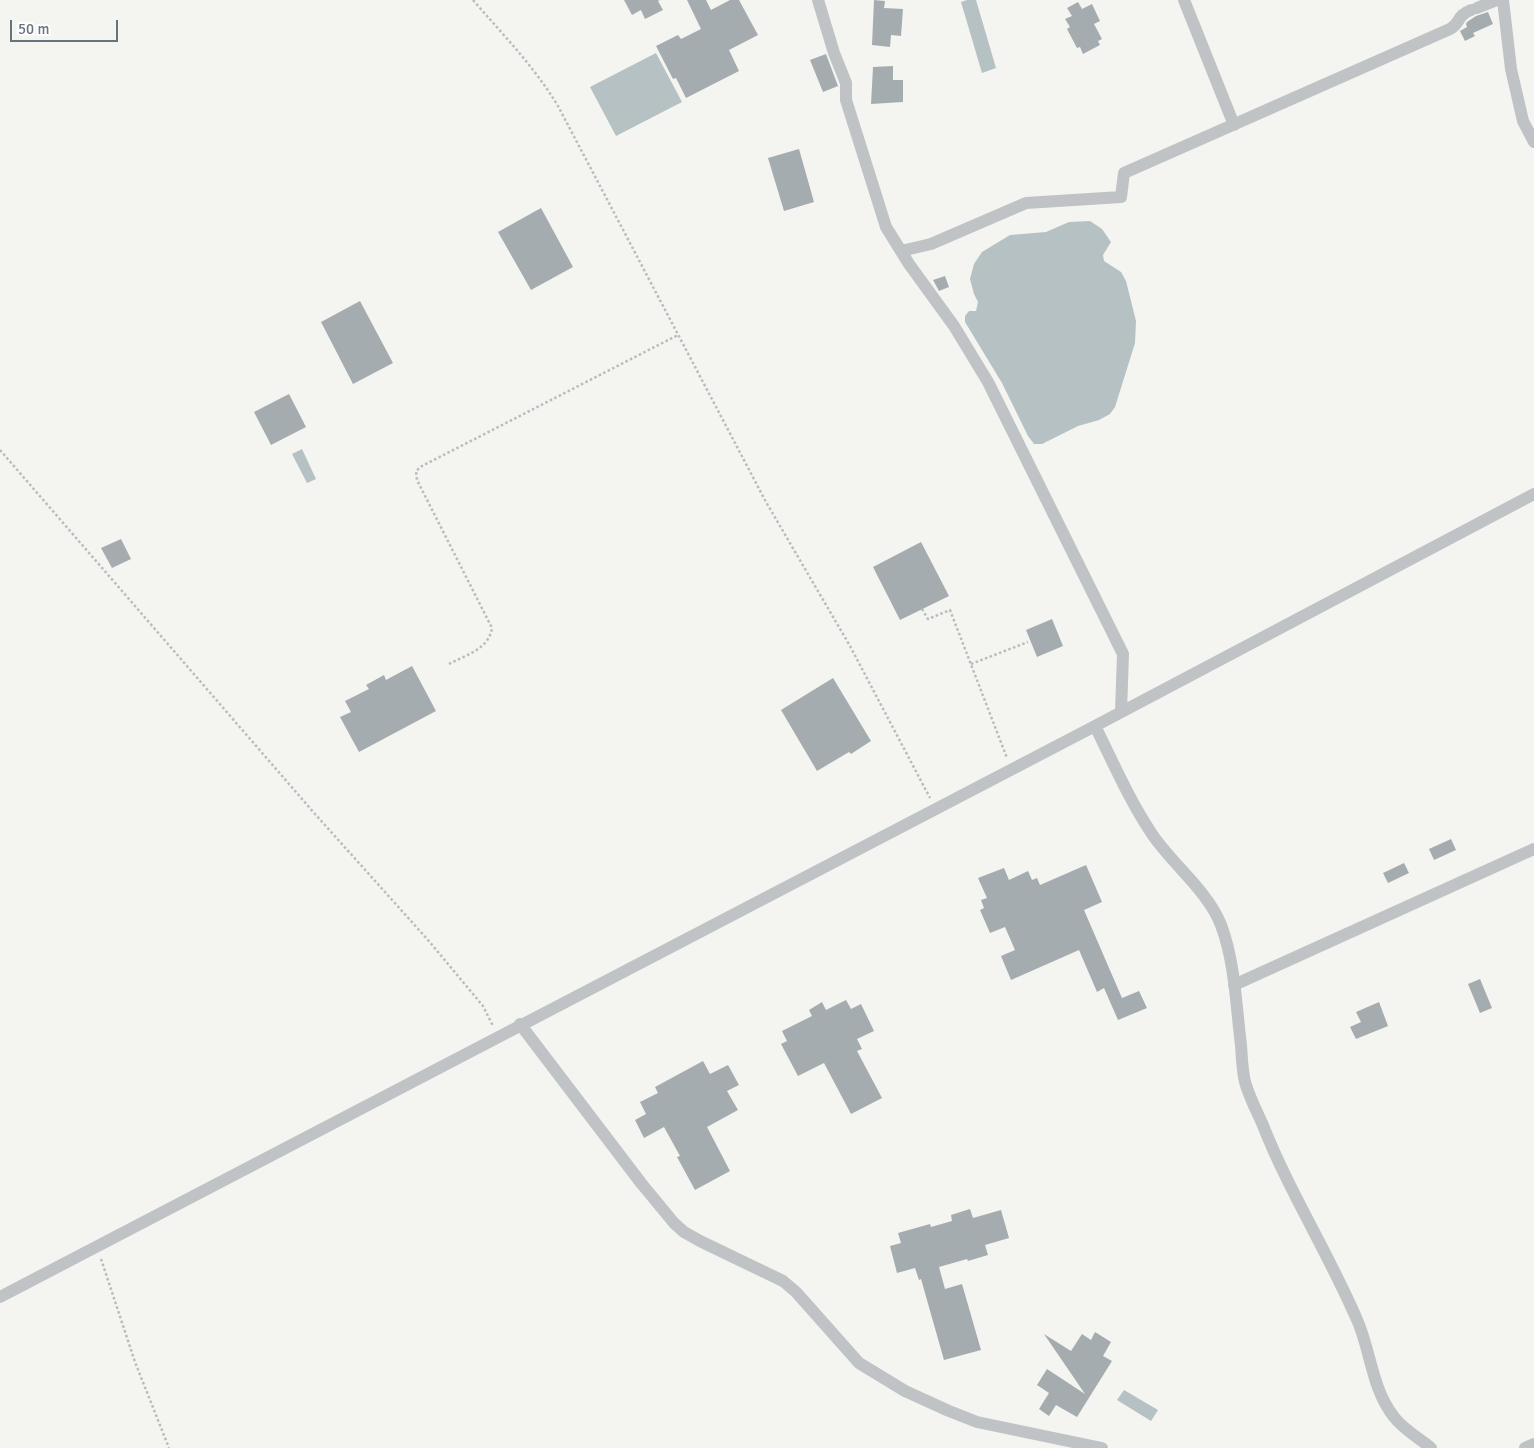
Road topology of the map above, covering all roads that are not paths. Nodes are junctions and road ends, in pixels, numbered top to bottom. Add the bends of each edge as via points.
1 (818, 0) edge
2 (1184, 0) edge
3 (1497, 0) edge
4 (1503, 0) edge
5 (1234, 125) junction
6 (1534, 142) edge
7 (901, 251) junction
8 (1534, 494) edge
9 (1121, 712) junction
10 (1095, 726) junction
11 (1534, 850) edge
12 (1234, 985) junction
13 (520, 1024) junction
14 (0, 1297) edge
15 (1534, 1444) edge
16 (1102, 1448) edge
17 (1431, 1448) edge
18 (1525, 1448) edge

1 - 7 street via 846,83 846,100 886,227
2 - 5 street
3 - 5 street via 1462,14 1450,30
4 - 6 street via 1513,78 1523,122
5 - 7 street via 1124,173 1121,197 1026,203 931,244
7 - 9 street via 954,326 988,382 1123,654
8 - 9 street
9 - 10 street
10 - 12 street via 1137,811 1217,915
10 - 13 street
11 - 12 street
12 - 17 street via 1246,1084 1276,1159 1335,1272 1365,1340 1370,1366 1386,1404 1408,1430
13 - 14 street
13 - 16 street via 674,1223 700,1241 783,1281 859,1363 905,1391 977,1422
15 - 18 street

